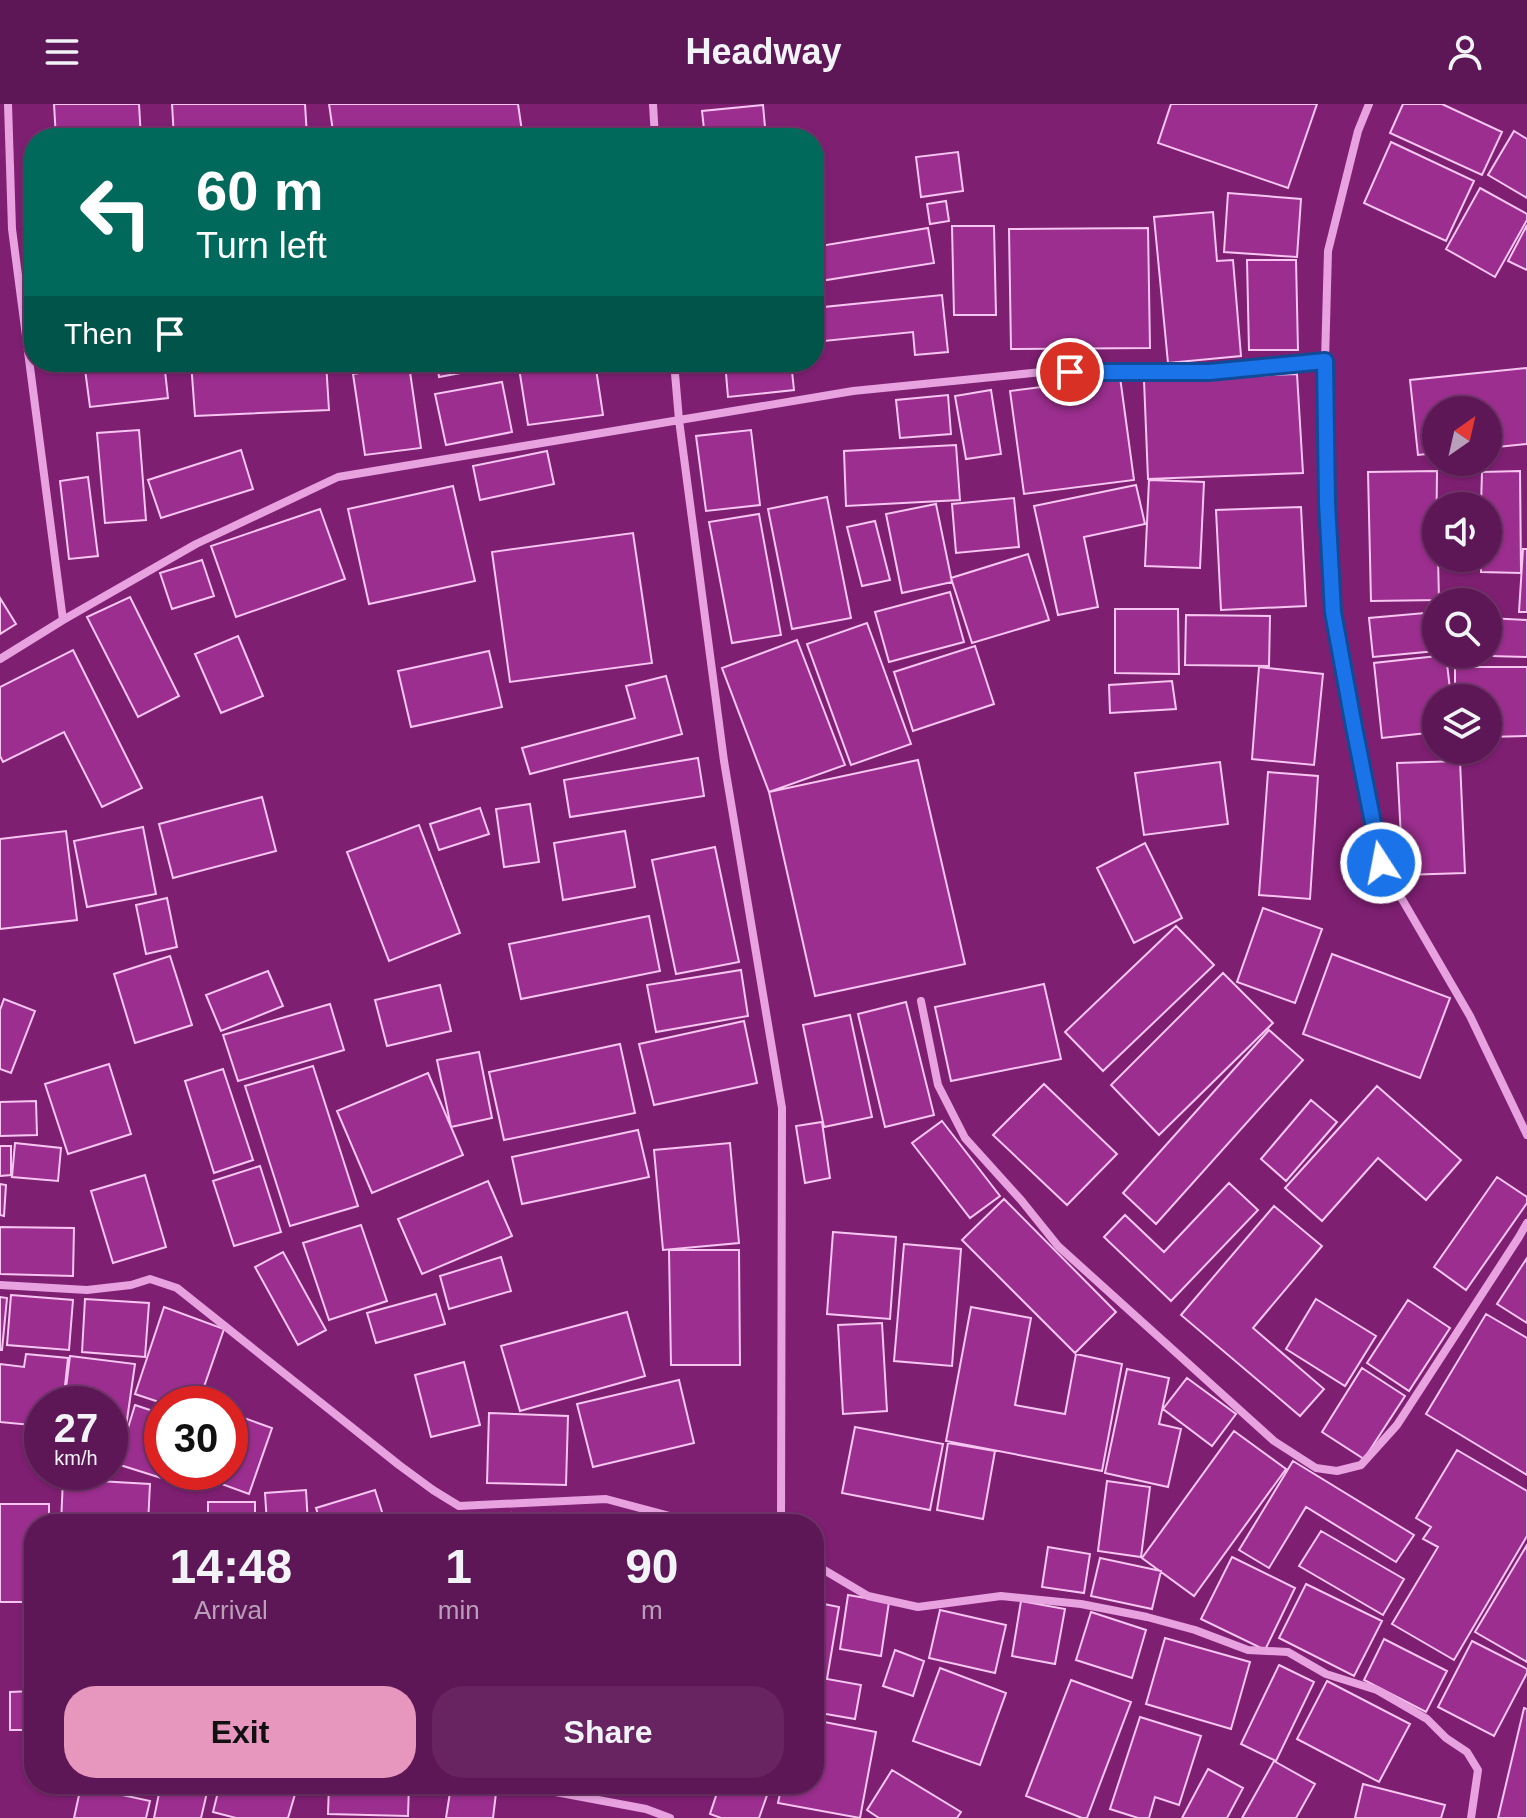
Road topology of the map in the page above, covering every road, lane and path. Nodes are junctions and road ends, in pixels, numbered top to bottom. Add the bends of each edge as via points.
1 (8, 104) edge
2 (653, 104) edge
3 (1369, 104) edge
4 (654, 128) edge
5 (24, 321) edge
6 (1325, 361) junction
7 (31, 372) edge
8 (675, 372) edge
9 (679, 420) junction
10 (63, 620) junction
11 (0, 659) edge
12 (921, 1001) dead end
13 (1527, 1135) edge
14 (1527, 1223) edge
15 (0, 1285) edge
16 (662, 1514) edge
17 (781, 1514) edge
18 (824, 1570) edge
19 (566, 1794) edge
20 (670, 1818) edge
21 (1471, 1818) edge

1 - 5 street via 12,229
2 - 4 street
3 - 6 street via 1328,251
6 - 9 street via 1209,372 1042,372 853,391
6 - 13 street via 1333,612 1381,863 1470,1016
7 - 10 street
8 - 9 street
9 - 10 street via 338,477 196,544
9 - 17 street via 724,761 782,1108
10 - 11 street
12 - 14 street via 938,1085 965,1138 1058,1246 1274,1441 1316,1468 1337,1471 1361,1465 1397,1425
15 - 16 street via 87,1290 150,1279 177,1288 399,1465 459,1506 606,1499
18 - 21 street via 868,1596 918,1607 1001,1596 1081,1604 1195,1630 1248,1650 1288,1652 1326,1674 1377,1690 1427,1719 1467,1752 1478,1770
19 - 20 street

